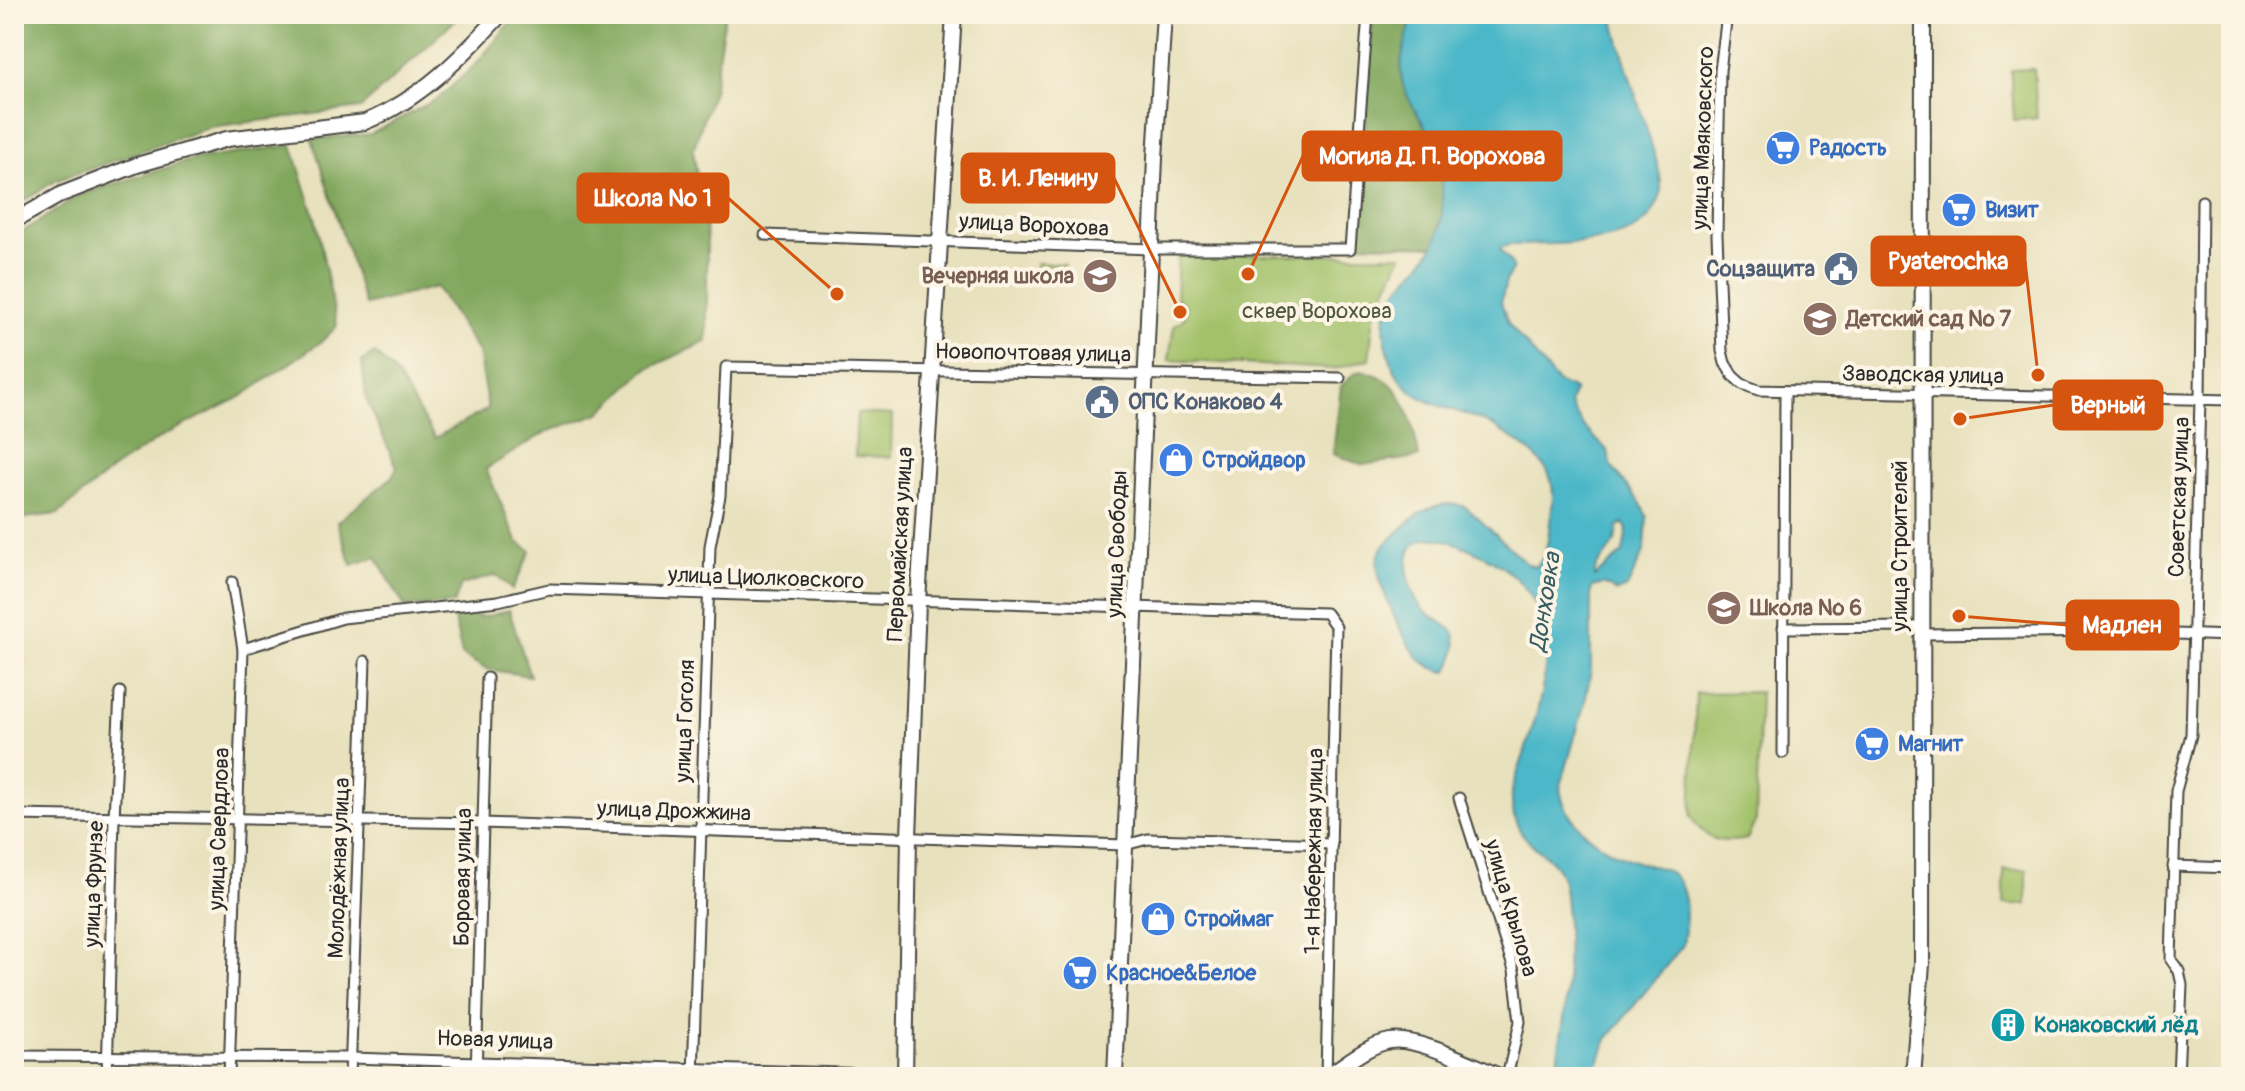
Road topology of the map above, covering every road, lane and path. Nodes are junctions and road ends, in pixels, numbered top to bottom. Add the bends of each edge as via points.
1 (501, 14) edge
2 (954, 14) edge
3 (1164, 14) edge
4 (1368, 14) edge
5 (1727, 14) edge
6 (1923, 14) edge
7 (2202, 201) dead end
8 (14, 221) edge
9 (765, 235) dead end
10 (942, 239) junction
11 (1151, 249) junction
12 (726, 367) joint
13 (932, 369) junction
14 (1146, 373) junction
15 (1340, 378) dead end
16 (1758, 390) joint
17 (1785, 391) junction
18 (1922, 394) junction
19 (2200, 399) junction
20 (2231, 400) edge
21 (232, 582) dead end
22 (708, 592) junction
23 (918, 602) junction
24 (1136, 606) junction
25 (1336, 627) joint
26 (1783, 628) junction
27 (1921, 631) junction
28 (2193, 635) junction
29 (2231, 636) edge
30 (243, 649) junction
31 (365, 661) dead end
32 (487, 678) dead end
33 (120, 692) dead end
34 (1783, 753) dead end
35 (1459, 798) dead end
36 (14, 815) edge
37 (114, 818) junction
38 (237, 819) junction
39 (359, 821) junction
40 (482, 823) junction
41 (699, 829) junction
42 (909, 837) junction
43 (1332, 844) junction
44 (1125, 845) junction
45 (2173, 866) junction
46 (2231, 868) edge
47 (14, 1056) edge
48 (108, 1057) junction
49 (229, 1058) junction
50 (351, 1058) junction
51 (476, 1061) junction
52 (693, 1072) edge
53 (905, 1076) edge
54 (107, 1077) edge
55 (229, 1077) edge
56 (350, 1077) edge
57 (476, 1077) edge
58 (974, 1077) edge
59 (1115, 1077) edge
60 (1326, 1077) edge
61 (1504, 1077) edge
62 (1913, 1077) edge
63 (2178, 1077) edge

1 - 8 main road via 460,59 384,114 365,122 227,139 137,165 62,194
2 - 10 main road, Первомайская улица
3 - 11 main road, улица Свободы
4 - 11 street, улица Ворохова via 1350,249
5 - 16 street, улица Маяковского via 1720,71 1717,235 1722,351 1733,376
6 - 18 main road, улица Строителей
7 - 19 street, Советская улица
9 - 10 street, улица Ворохова
10 - 11 street, улица Ворохова
10 - 13 main road, Первомайская улица
11 - 14 main road, улица Свободы
12 - 13 street, Новопочтовая улица
12 - 22 street, улица Гоголя via 720,496
13 - 14 street, Новопочтовая улица
13 - 23 main road, Первомайская улица
14 - 15 street, Новопочтовая улица
14 - 24 main road, улица Свободы
16 - 17 street, Заводская улица
17 - 18 street, Заводская улица
17 - 26 street
18 - 19 street, Заводская улица
18 - 27 main road, улица Строителей
19 - 20 street, Заводская улица
19 - 28 street, Советская улица
21 - 30 street, улица Свердлова
22 - 23 street, улица Циолковского
22 - 30 street, улица Циолковского via 549,589 498,601 343,618
22 - 41 street, улица Гоголя
23 - 24 street, улица Циолковского
23 - 42 main road, Первомайская улица
24 - 25 street, улица Циолковского via 1326,613
24 - 44 main road, улица Свободы
25 - 43 street, 1-я Набережная улица
26 - 27 street
26 - 34 street
27 - 28 street
27 - 62 main road, улица Строителей via 1922,964
28 - 29 street
28 - 45 street, Советская улица via 2191,735 2176,791
30 - 38 street, улица Свердлова
31 - 39 street, Молодёжная улица
32 - 40 street, Боровая улица
33 - 37 street, улица Фрунзе
35 - 61 street, улица Крылова via 1514,970 1520,1022
36 - 37 street, улица Дрожжина
37 - 38 street, улица Дрожжина
37 - 48 street, улица Фрунзе
38 - 39 street, улица Дрожжина
38 - 49 street, улица Свердлова
39 - 40 street, улица Дрожжина
39 - 50 street, Молодёжная улица
40 - 41 street, улица Дрожжина
40 - 51 street, Боровая улица
41 - 42 street, улица Дрожжина
41 - 52 street, улица Гоголя
42 - 44 street, улица Дрожжина
42 - 53 main road, Первомайская улица
43 - 44 street, улица Дрожжина via 1148,839
43 - 60 street, 1-я Набережная улица
44 - 59 main road, улица Свободы
45 - 46 street
45 - 63 street, Советская улица via 2171,960 2182,985
47 - 48 street, Новая улица
48 - 49 street, Новая улица
48 - 54 street, улица Фрунзе
49 - 50 street, Новая улица
49 - 55 street, улица Свердлова
50 - 51 street, Новая улица
50 - 56 street, Молодёжная улица
51 - 52 street, Новая улица
51 - 57 street, Боровая улица
52 - 53 street, Новая улица
53 - 58 main road, Новая улица
60 - 61 main road via 1393,1040

